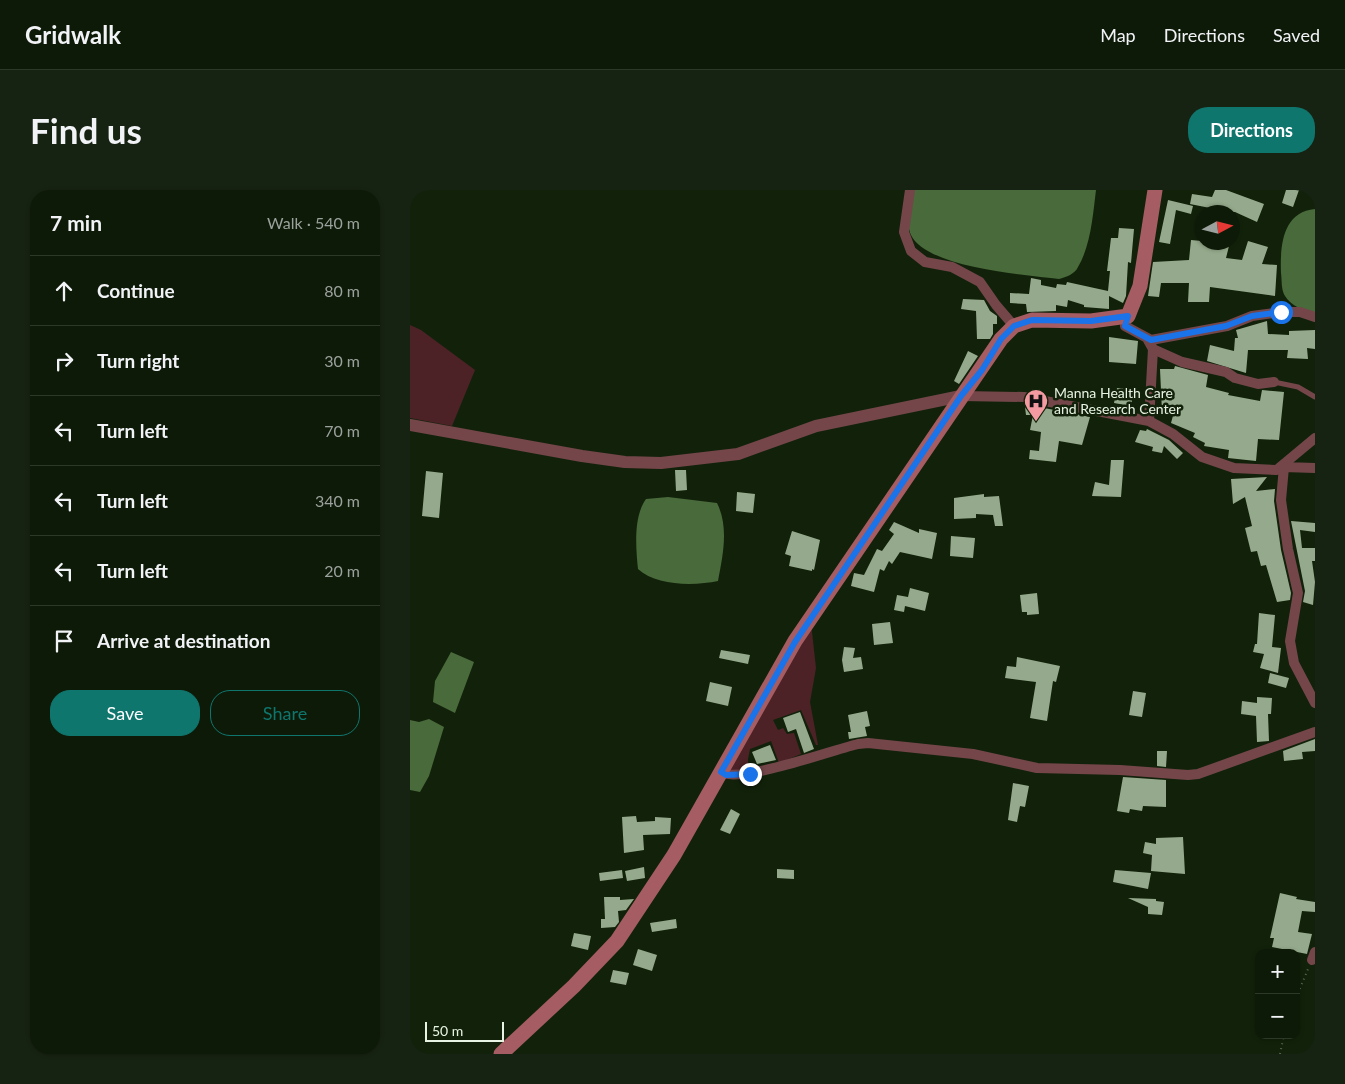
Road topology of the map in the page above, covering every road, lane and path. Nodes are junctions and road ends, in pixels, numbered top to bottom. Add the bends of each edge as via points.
1 (910, 190) edge
2 (1155, 190) edge
3 (1128, 316) junction
4 (1315, 317) edge
5 (1014, 326) junction
6 (1150, 344) junction
7 (1274, 382) joint
8 (961, 396) junction
9 (1315, 398) edge
10 (1150, 421) junction
11 (410, 425) edge
12 (1315, 438) edge
13 (1280, 468) junction
14 (1315, 468) edge
15 (1315, 702) edge
16 (1315, 732) edge
17 (721, 772) junction
18 (1314, 956) edge
19 (1298, 994) edge
20 (1283, 1039) edge
21 (500, 1054) edge
22 (1280, 1054) edge

1 - 5 street via 904,232 911,251 926,262 952,267 980,282
2 - 3 main road via 1140,286
3 - 5 main road via 1091,321 1032,320
3 - 6 street via 1125,326
4 - 6 street via 1300,312 1252,316 1226,326
5 - 8 main road via 1001,339
6 - 7 street via 1182,362 1226,372 1258,384
6 - 10 street
7 - 9 lane via 1298,386
8 - 10 street via 1024,397
8 - 11 street via 816,426 738,454 661,463 582,456
8 - 17 main road via 795,642
10 - 13 street via 1209,460 1234,468
12 - 13 street
13 - 14 street
13 - 15 street via 1288,549 1298,593 1290,641 1294,663
16 - 17 street via 1188,775 1037,768 973,754 868,743 750,774 726,775
17 - 21 main road via 674,855 617,940 574,986
18 - 19 path
20 - 22 path

